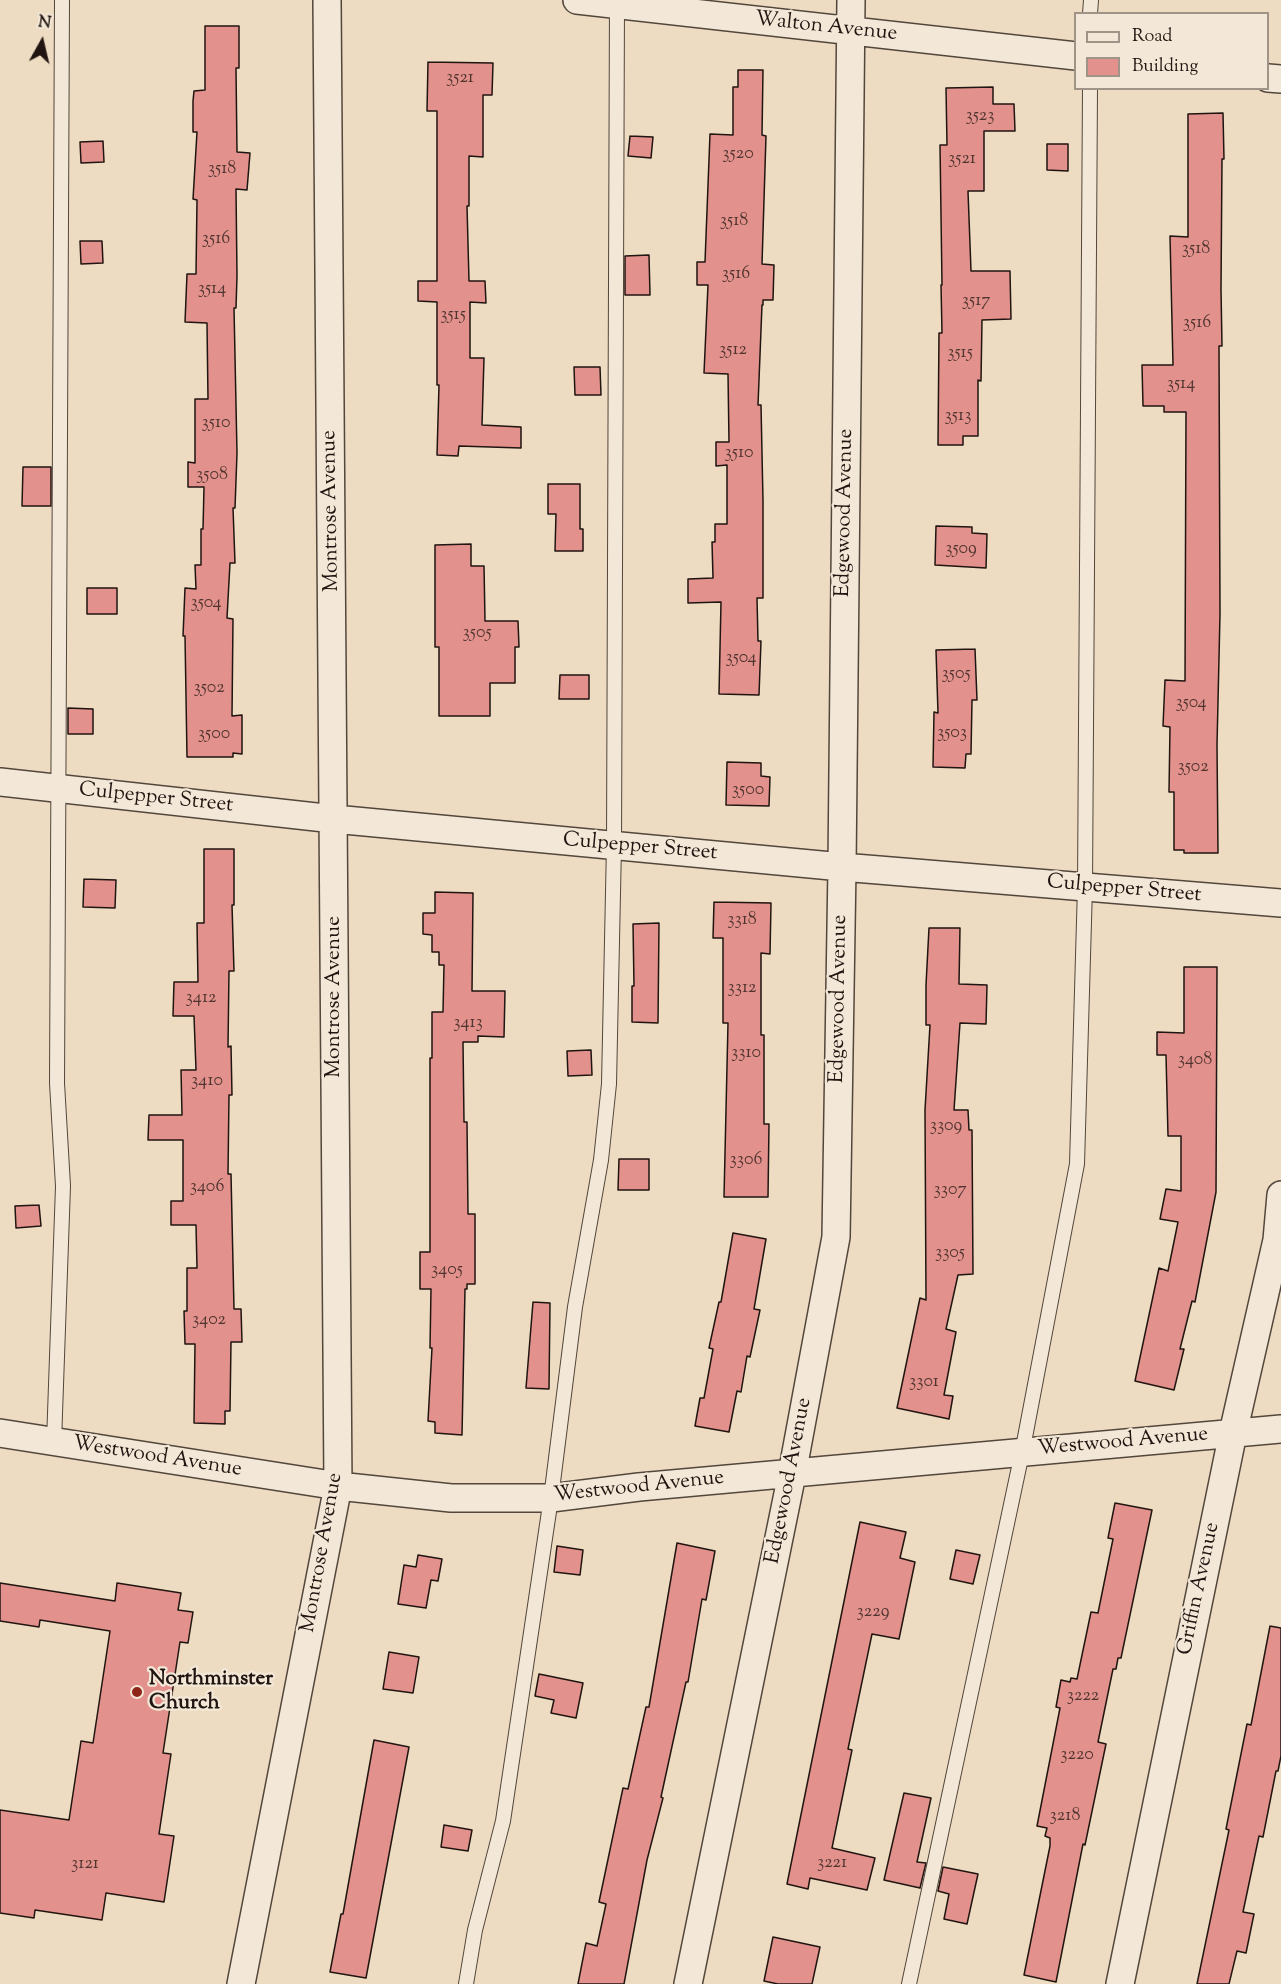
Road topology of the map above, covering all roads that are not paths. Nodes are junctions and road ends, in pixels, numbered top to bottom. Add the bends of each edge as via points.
1 (62, 0) edge
2 (327, 0) edge
3 (577, 0) edge
4 (851, 0) edge
5 (617, 2) edge
6 (851, 30) junction
7 (1074, 56) edge
8 (1090, 90) edge
9 (0, 782) edge
10 (57, 788) junction
11 (334, 819) junction
12 (614, 845) junction
13 (842, 867) junction
14 (1085, 887) junction
15 (1281, 903) edge
16 (1281, 1195) edge
17 (1281, 1429) edge
18 (0, 1433) edge
19 (1233, 1433) junction
20 (54, 1442) junction
21 (1022, 1453) junction
22 (792, 1474) junction
23 (338, 1486) junction
24 (551, 1498) junction
25 (241, 1984) edge
26 (466, 1984) edge
27 (688, 1984) edge
28 (909, 1984) edge
29 (1120, 1984) edge

1 - 10 lane
2 - 11 street, Montrose Avenue
3 - 5 street, Walton Avenue
4 - 6 street, Edgewood Avenue
5 - 6 street, Walton Avenue
5 - 12 lane
6 - 7 street, Walton Avenue
6 - 13 street, Edgewood Avenue
8 - 14 lane
9 - 10 street, Culpepper Street
10 - 11 street, Culpepper Street
10 - 20 lane via 57,1083 63,1186
11 - 12 street, Culpepper Street
11 - 23 street, Montrose Avenue
12 - 13 street, Culpepper Street
12 - 24 lane via 609,1084
13 - 14 street, Culpepper Street
13 - 22 street, Edgewood Avenue via 837,1237
14 - 15 street, Culpepper Street
14 - 21 lane via 1077,1164
16 - 19 street, Griffin Avenue via 1277,1240
17 - 19 street, Westwood Avenue
18 - 20 street, Westwood Avenue
19 - 21 street, Westwood Avenue
19 - 29 street, Griffin Avenue
20 - 23 street, Westwood Avenue
21 - 22 street, Westwood Avenue
21 - 28 lane
22 - 24 street, Westwood Avenue
22 - 27 street, Edgewood Avenue
23 - 24 street, Westwood Avenue via 451,1497
23 - 25 street, Montrose Avenue
24 - 26 lane via 503,1821 475,1930

